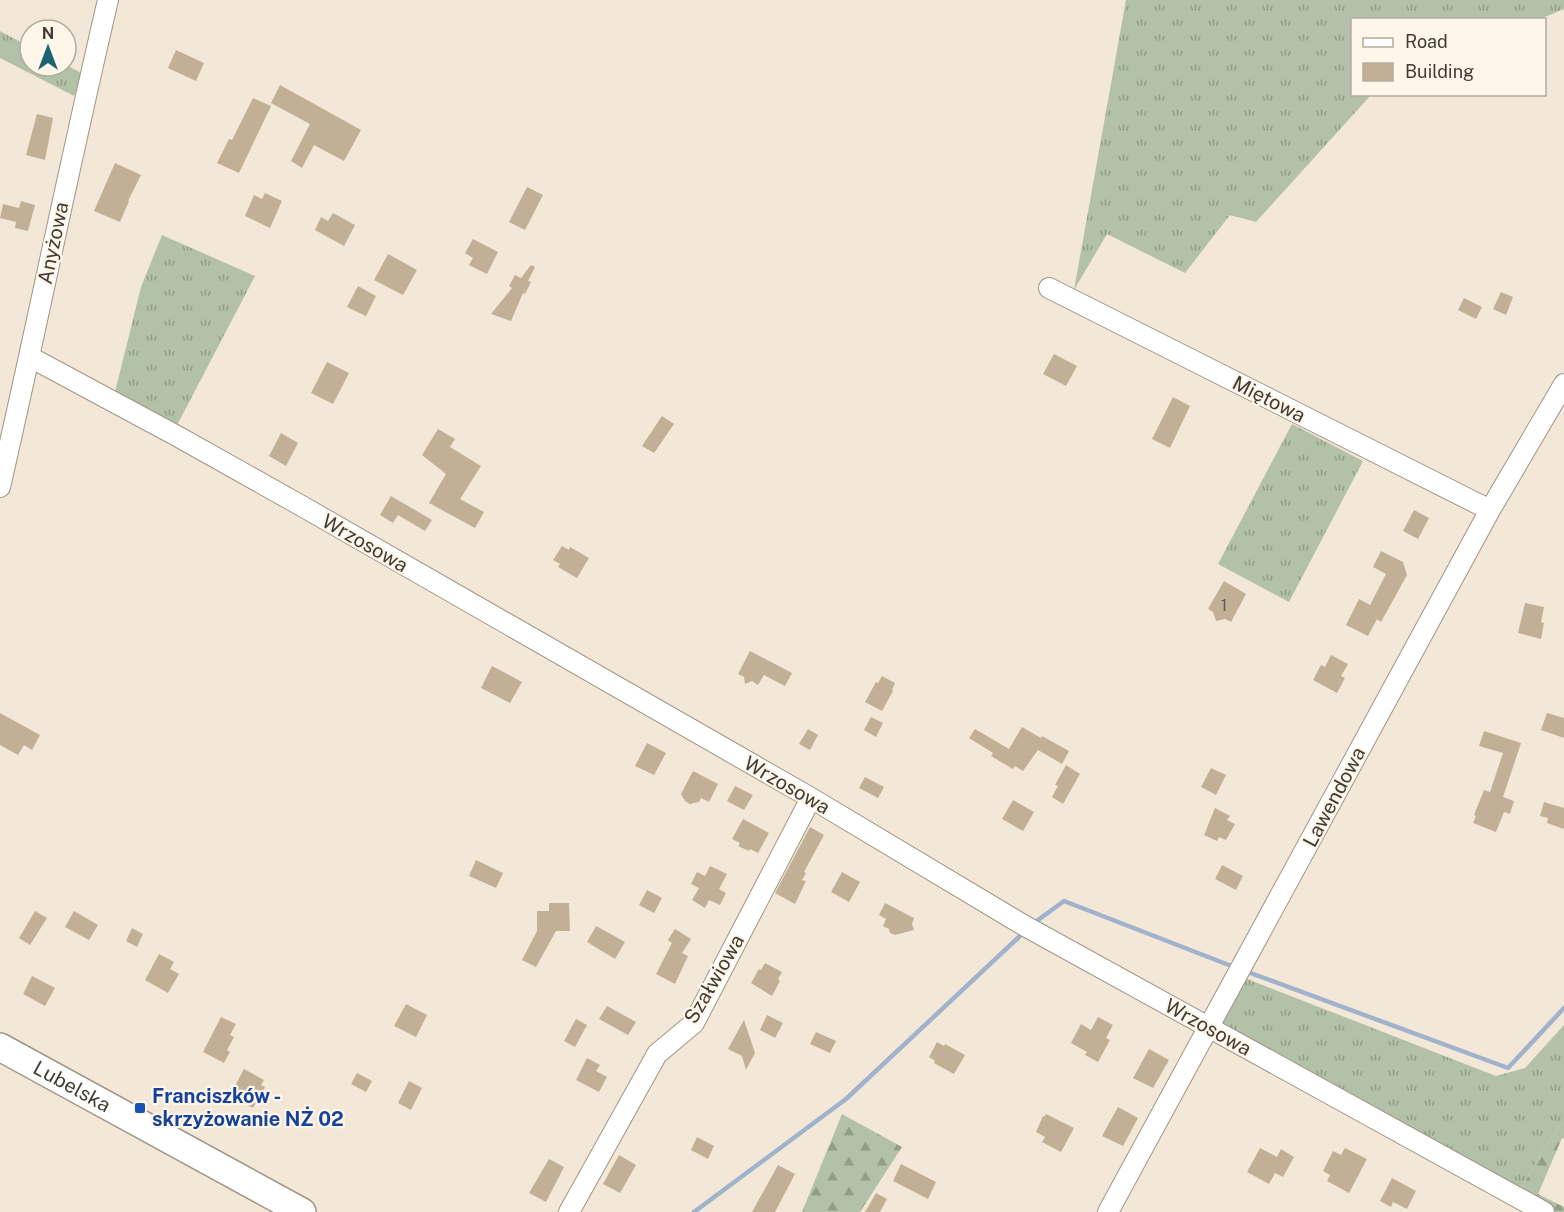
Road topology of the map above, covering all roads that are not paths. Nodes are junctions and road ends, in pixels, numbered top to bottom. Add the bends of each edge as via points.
1 (108, 0) edge
2 (1049, 288) dead end
3 (30, 357) junction
4 (1564, 384) edge
5 (0, 487) edge
6 (1490, 510) junction
7 (811, 798) junction
8 (1208, 1027) junction
9 (0, 1047) edge
10 (302, 1212) edge
11 (569, 1212) edge
12 (1108, 1212) edge
13 (1544, 1212) edge

1 - 3 street, Anyżowa
2 - 6 street, Miętowa
3 - 5 street, Anyżowa
3 - 7 street, Wrzosowa via 177,435
4 - 6 street, Lawendowa
6 - 8 street, Lawendowa
7 - 8 street, Wrzosowa via 1025,926
7 - 11 street, Szałwiowa via 694,1023 657,1054
8 - 12 street, Lawendowa
8 - 13 street, Wrzosowa
9 - 10 main road, Lubelska

